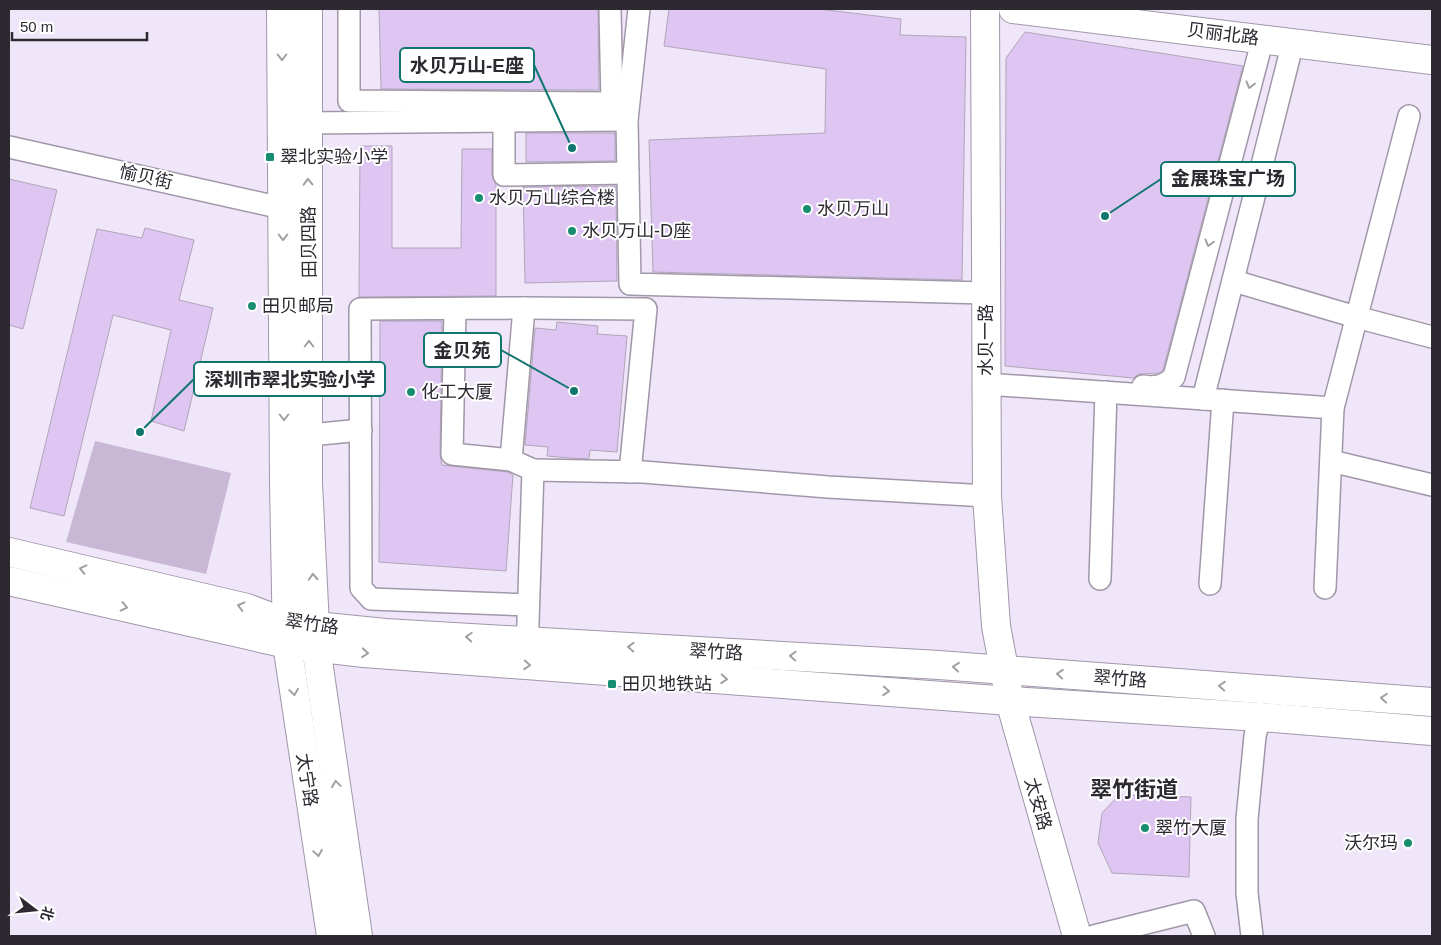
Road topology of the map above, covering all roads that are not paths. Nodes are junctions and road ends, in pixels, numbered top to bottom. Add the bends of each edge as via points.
1 (282, 9) edge
2 (308, 9) edge
3 (349, 9) edge
4 (610, 9) edge
5 (640, 9) edge
6 (985, 9) edge
7 (1013, 9) edge
8 (1263, 38) junction
9 (1293, 42) junction
10 (1432, 60) edge
11 (1409, 116) dead end
12 (627, 120) junction
13 (504, 122) junction
14 (308, 123) junction
15 (9, 147) edge
16 (628, 173) junction
17 (282, 208) junction
18 (1234, 281) junction
19 (986, 293) junction
20 (524, 308) junction
21 (455, 309) junction
22 (1356, 317) junction
23 (1432, 337) edge
24 (986, 378) junction
25 (1106, 392) junction
26 (1213, 400) junction
27 (1333, 408) junction
28 (361, 430) junction
29 (310, 435) junction
30 (512, 460) junction
31 (1331, 461) junction
32 (533, 470) junction
33 (630, 472) junction
34 (296, 483) junction
35 (1432, 485) edge
36 (987, 496) junction
37 (9, 552) edge
38 (1100, 579) dead end
39 (9, 581) edge
40 (1210, 584) dead end
41 (1325, 588) dead end
42 (528, 605) junction
43 (287, 634) junction
44 (316, 636) junction
45 (527, 640) junction
46 (1004, 670) junction
47 (1010, 701) junction
48 (1432, 702) edge
49 (1260, 717) junction
50 (1432, 731) edge
51 (331, 936) edge
52 (358, 936) edge
53 (1077, 936) edge
54 (1094, 936) edge
55 (1204, 936) edge
56 (1252, 936) edge

1 -> 17 main road, 田贝四路
2 - 14 main road, 田贝四路
3 - 4 street via 348,101 612,103
5 - 12 street
6 - 19 main road, 水贝一路
7 - 8 main road, 贝丽北路
8 - 9 main road, 贝丽北路
8 -> 24 street via 1174,376 1167,385 1151,387
9 - 10 main road, 贝丽北路
9 - 18 street
11 - 22 street
12 - 13 street
12 - 16 street
13 - 14 street
13 - 16 street via 504,175
29 -> 14 main road, 田贝四路
15 - 17 street, 愉贝街
16 - 19 street via 630,284
17 -> 34 main road, 田贝四路
18 - 22 street
18 - 26 street
19 - 24 main road, 水贝一路
20 - 21 street
20 - 30 street
20 - 33 street via 646,309
21 - 28 street via 360,309
21 - 30 street via 452,454
22 - 23 street
22 - 27 street
24 - 25 street
24 - 36 main road, 水贝一路
25 - 26 street
25 - 38 street
26 - 27 street
26 - 40 street
27 - 31 street
28 - 29 street
28 - 42 street via 361,588 371,599
29 - 34 main road, 田贝四路
30 - 32 street
31 - 35 street
31 - 41 street
32 - 33 street
32 - 42 street
33 - 36 street
34 - 43 main road, 田贝四路
44 -> 34 main road, 田贝四路
36 - 46 main road, 水贝一路 via 996,626
43 -> 37 main road, 翠竹路 via 247,608
39 -> 43 main road, 翠竹路
42 - 45 street
43 - 44 main road, 翠竹路
43 -> 51 main road, 太宁路
45 -> 44 main road, 翠竹路 via 385,633
44 -> 47 main road, 翠竹路 via 373,654
52 -> 44 main road, 太宁路
46 -> 45 main road, 翠竹路
46 - 47 main road, 太安路
48 -> 46 main road, 翠竹路
47 - 49 main road, 翠竹路
47 - 53 main road, 太安路
49 - 50 main road, 翠竹路
49 - 56 street via 1255,736 1247,819 1247,893
54 - 55 street via 1194,911

